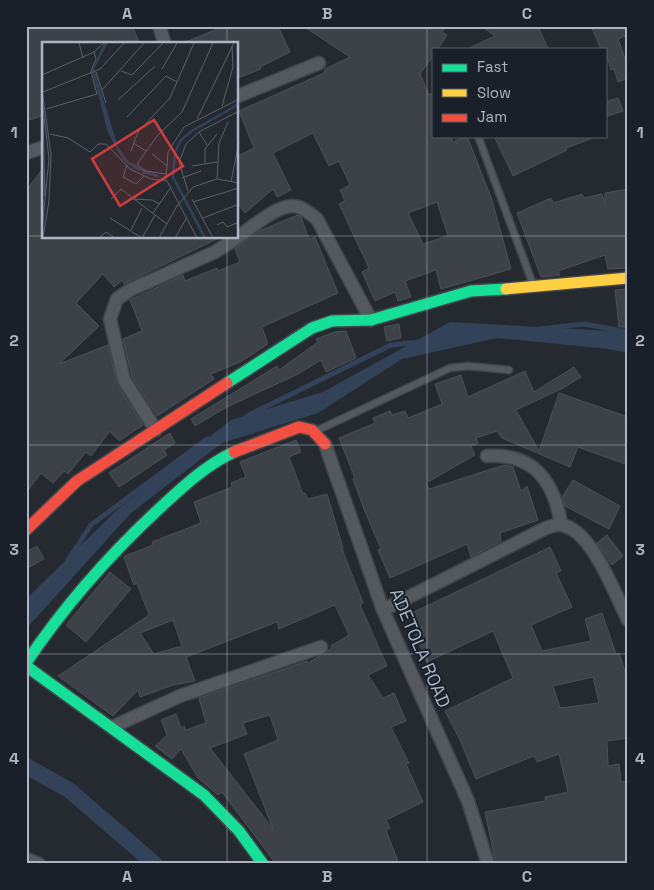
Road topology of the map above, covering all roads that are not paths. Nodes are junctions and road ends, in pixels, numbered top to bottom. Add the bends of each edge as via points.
1 (159, 26) edge
2 (164, 42) edge
3 (319, 63) dead end
4 (239, 96) edge
5 (479, 138) edge
6 (42, 147) edge
7 (27, 151) edge
8 (239, 236) edge
9 (234, 239) edge
10 (628, 278) edge
11 (535, 288) junction
12 (371, 320) junction
13 (509, 370) dead end
14 (156, 430) junction
15 (316, 431) junction
16 (326, 444) joint
17 (487, 456) dead end
18 (560, 524) junction
19 (26, 530) edge
20 (383, 610) junction
21 (628, 620) edge
22 (321, 647) dead end
23 (26, 664) edge
24 (112, 727) junction
25 (26, 859) edge
26 (39, 864) edge
27 (264, 864) edge
28 (488, 864) edge

1 - 2 street
3 - 4 street
5 - 11 lane
6 - 7 street
8 - 12 street via 281,208 294,206 305,209 317,219
9 - 14 street via 215,252 130,290 112,308 110,319 124,380
10 - 11 street
11 - 12 street via 471,291
12 - 14 street via 332,321 312,328
13 - 15 lane via 468,366 450,368
14 - 19 street via 77,481
15 - 16 street
15 - 23 street via 304,427 291,429 234,452 201,471 109,556 53,621
16 - 20 street, ADETOLA ROAD
17 - 18 street via 516,457 544,479 553,490
18 - 20 street via 546,528
18 - 21 street via 576,531 592,549
20 - 28 street, ADETOLA ROAD via 468,801
22 - 24 street via 212,684
23 - 24 street
24 - 27 street via 204,795 239,831
25 - 26 street

